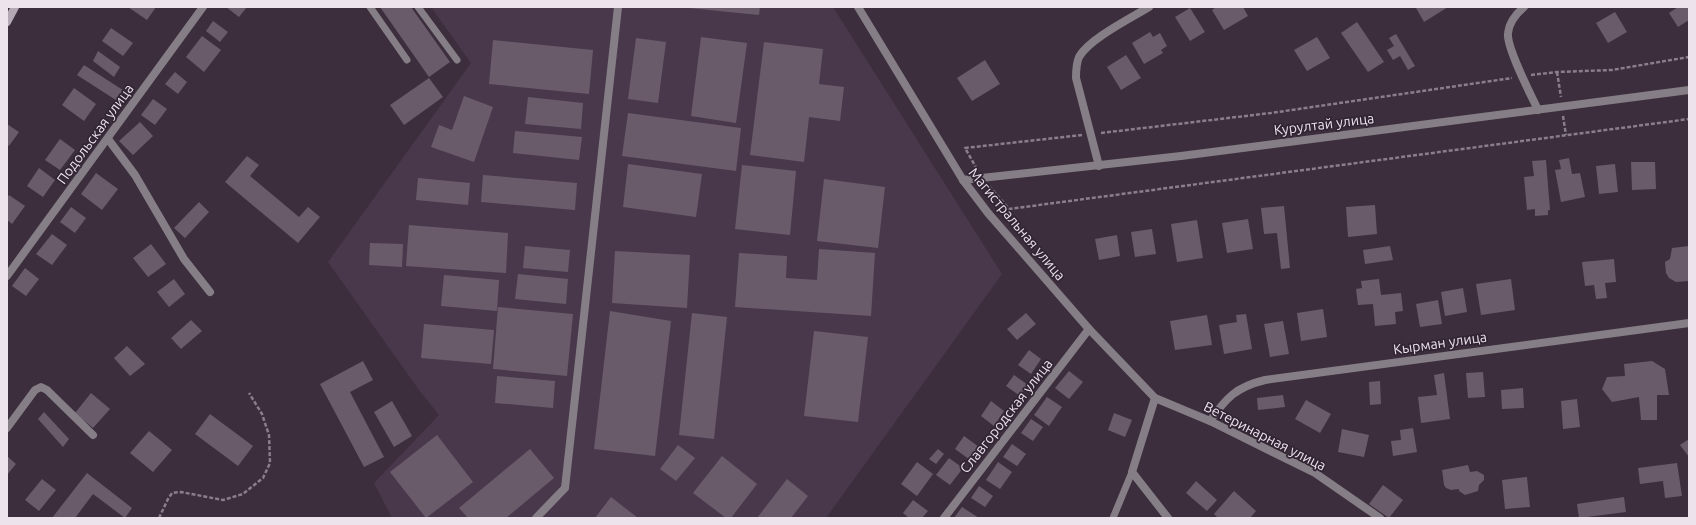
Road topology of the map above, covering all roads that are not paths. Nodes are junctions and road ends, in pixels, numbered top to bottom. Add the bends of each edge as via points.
1 (15, 7) edge
2 (370, 7) edge
3 (418, 7) edge
4 (618, 7) edge
5 (858, 7) edge
6 (1149, 7) edge
7 (1524, 7) edge
8 (198, 9) edge
9 (7, 22) edge
10 (407, 60) dead end
11 (457, 60) dead end
12 (1689, 90) edge
13 (1538, 110) junction
14 (108, 138) junction
15 (1099, 166) junction
16 (963, 180) junction
17 (7, 276) edge
18 (210, 292) dead end
19 (1689, 323) edge
20 (1089, 329) junction
21 (1155, 398) junction
22 (1210, 421) junction
23 (7, 428) edge
24 (93, 435) dead end
25 (1132, 472) junction
26 (536, 518) edge
27 (944, 518) edge
28 (1113, 518) edge
29 (1168, 518) edge
30 (1380, 518) edge

1 - 9 main road
2 - 10 lane
3 - 11 lane
4 - 26 street via 565,488
5 - 16 street, Магистральная улица
6 - 15 street via 1095,41 1080,56 1076,66 1076,78
7 - 13 street via 1513,20 1508,33 1510,48
8 - 14 street, Подольская улица
12 - 13 street, Курултай улица
13 - 15 street, Курултай улица
14 - 17 street, Подольская улица
14 - 18 street via 135,175 184,259
15 - 16 street, Курултай улица
16 - 20 street, Магистральная улица via 988,213
19 - 22 street, Кырман улица via 1265,380 1248,384 1236,391
20 - 21 street, Магистральная улица
20 - 27 street, Славгородская улица
21 - 22 street, Ветеринарная улица
21 - 25 street
22 - 30 street, Ветеринарная улица via 1315,473
23 - 24 street via 35,390 41,387
25 - 28 lane
25 - 29 street

